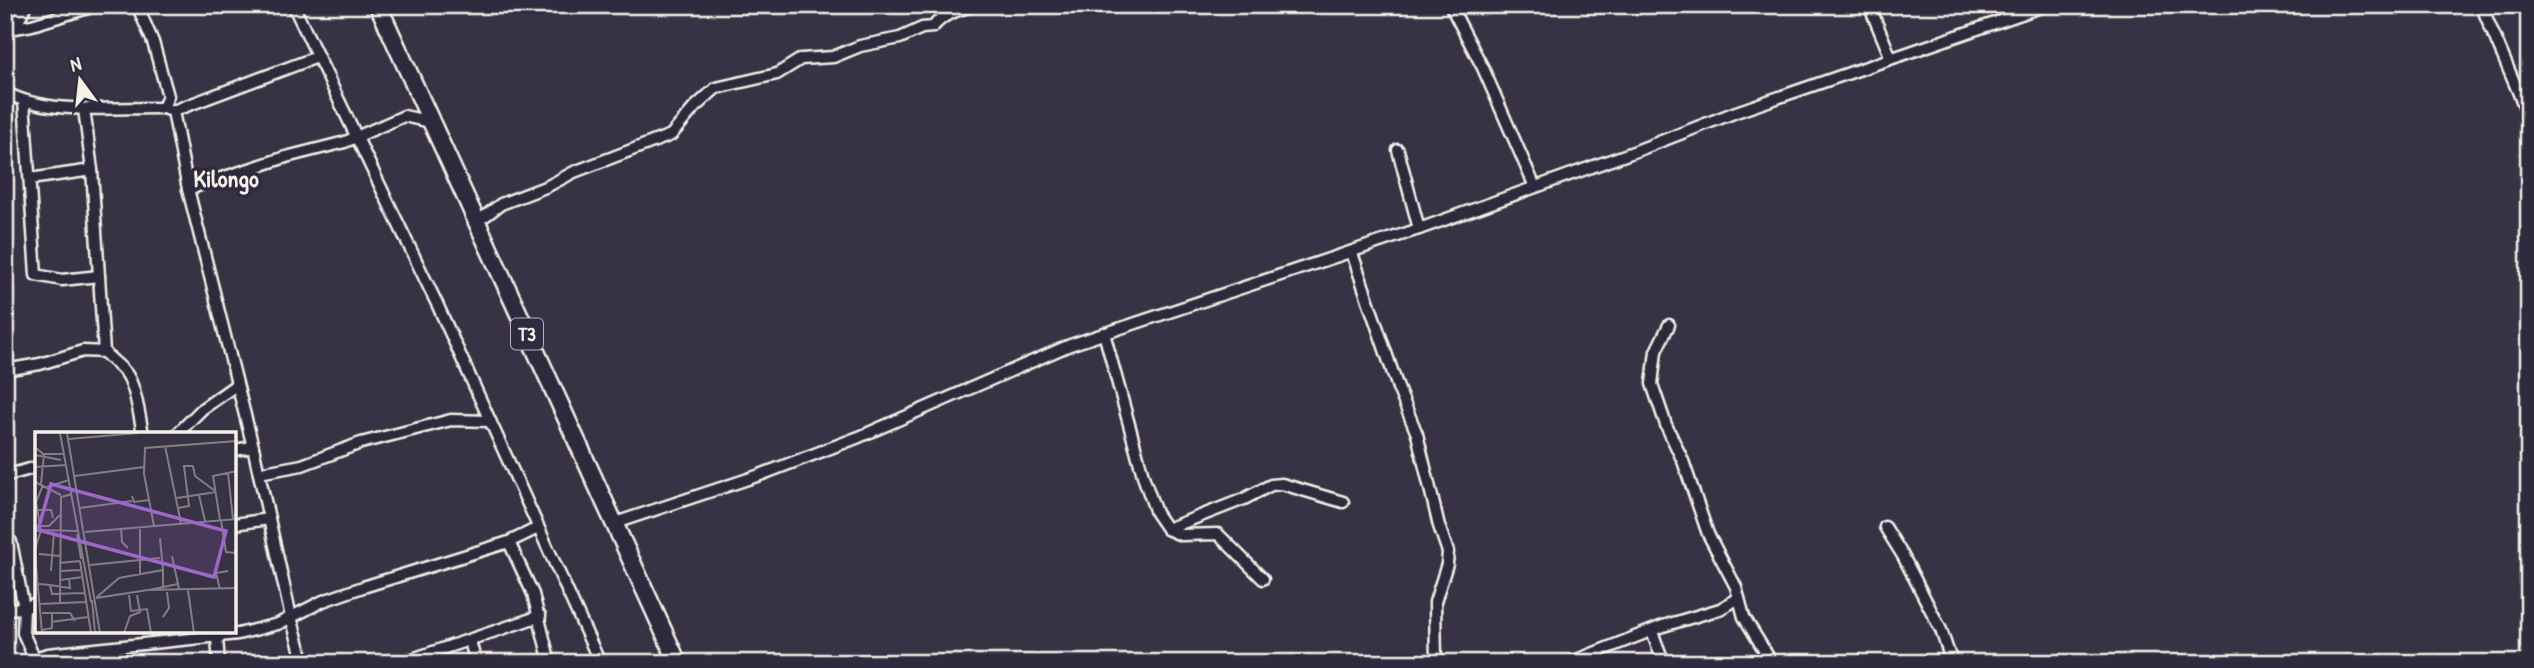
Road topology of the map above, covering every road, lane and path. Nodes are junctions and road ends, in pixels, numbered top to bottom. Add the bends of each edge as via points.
1 (26, 5) edge
2 (98, 5) edge
3 (137, 5) edge
4 (293, 5) edge
5 (378, 5) edge
6 (975, 5) edge
7 (1450, 5) edge
8 (1870, 5) edge
9 (2047, 5) edge
10 (2481, 5) edge
11 (10, 30) edge
12 (317, 57) junction
13 (1891, 58) junction
14 (5, 92) edge
15 (24, 101) junction
16 (84, 109) junction
17 (168, 110) junction
18 (2529, 117) edge
19 (431, 122) junction
20 (357, 137) junction
21 (1398, 150) dead end
22 (92, 170) junction
23 (30, 179) junction
24 (1535, 187) junction
25 (188, 189) junction
26 (485, 216) dead end
27 (1419, 229) junction
28 (1352, 253) junction
29 (99, 276) junction
30 (1669, 325) dead end
31 (1104, 333) junction
32 (104, 352) junction
33 (5, 370) edge
34 (236, 385) junction
35 (490, 421) junction
36 (143, 432) edge
37 (178, 432) edge
38 (253, 447) junction
39 (236, 450) edge
40 (35, 468) edge
41 (259, 473) junction
42 (5, 476) edge
43 (1343, 502) dead end
44 (269, 519) junction
45 (615, 523) junction
46 (236, 524) edge
47 (1885, 527) dead end
48 (538, 528) junction
49 (1167, 529) junction
50 (5, 541) edge
51 (509, 541) junction
52 (1263, 579) dead end
53 (1740, 598) junction
54 (35, 604) edge
55 (24, 608) junction
56 (5, 609) edge
57 (540, 616) junction
58 (291, 617) junction
59 (1652, 632) junction
60 (217, 638) junction
61 (470, 641) junction
62 (36, 662) edge
63 (219, 663) edge
64 (304, 663) edge
65 (400, 663) edge
66 (476, 663) edge
67 (550, 663) edge
68 (600, 663) edge
69 (678, 663) edge
70 (1436, 663) edge
71 (1569, 663) edge
72 (1664, 663) edge
73 (1772, 663) edge
74 (1952, 663) edge

1 - 11 street
2 - 11 street
3 - 17 street via 153,42
4 - 12 street
5 - 19 highway, T3
6 - 26 street via 900,38 833,57 801,60 777,74 716,88 671,135 574,172 501,204
7 - 24 street
8 - 13 street
9 - 13 street
10 - 18 street
12 - 17 street
12 - 20 street
13 - 24 street
14 - 15 street
15 - 16 street
15 - 23 street
16 - 17 street
16 - 22 street
17 - 25 street
19 - 20 street via 404,116
19 - 45 highway, T3
20 - 25 street
20 - 35 street
21 - 27 street
22 - 23 street
22 - 29 street
23 - 29 street via 36,275 62,280
24 - 27 street
25 - 34 street
27 - 28 street
28 - 31 street
28 - 70 street via 1417,434 1448,552 1435,602
29 - 32 street
30 - 53 street via 1656,351 1652,384 1707,534
31 - 45 street via 859,437
31 - 49 street via 1149,496
32 - 33 street via 83,351
32 - 36 street via 126,372
34 - 37 street
34 - 38 street
35 - 41 street via 451,420 360,443 302,465
35 - 48 street
38 - 39 street
38 - 41 street
40 - 42 street
41 - 44 street
43 - 49 street via 1282,484 1271,485
44 - 46 street
44 - 58 street
45 - 69 highway, T3
47 - 74 street via 1941,630
48 - 51 street
48 - 68 street
49 - 52 street via 1181,535 1218,534
50 - 55 street via 11,542 15,553
51 - 57 street
51 - 58 street via 363,587
53 - 59 street
53 - 73 street via 1744,617
54 - 55 street
55 - 56 street
55 - 62 street via 23,634
57 - 61 street
57 - 67 street
58 - 60 street
58 - 64 street
59 - 71 street
59 - 72 street
60 - 62 street via 48,654
60 - 63 street
61 - 65 street
61 - 66 street

